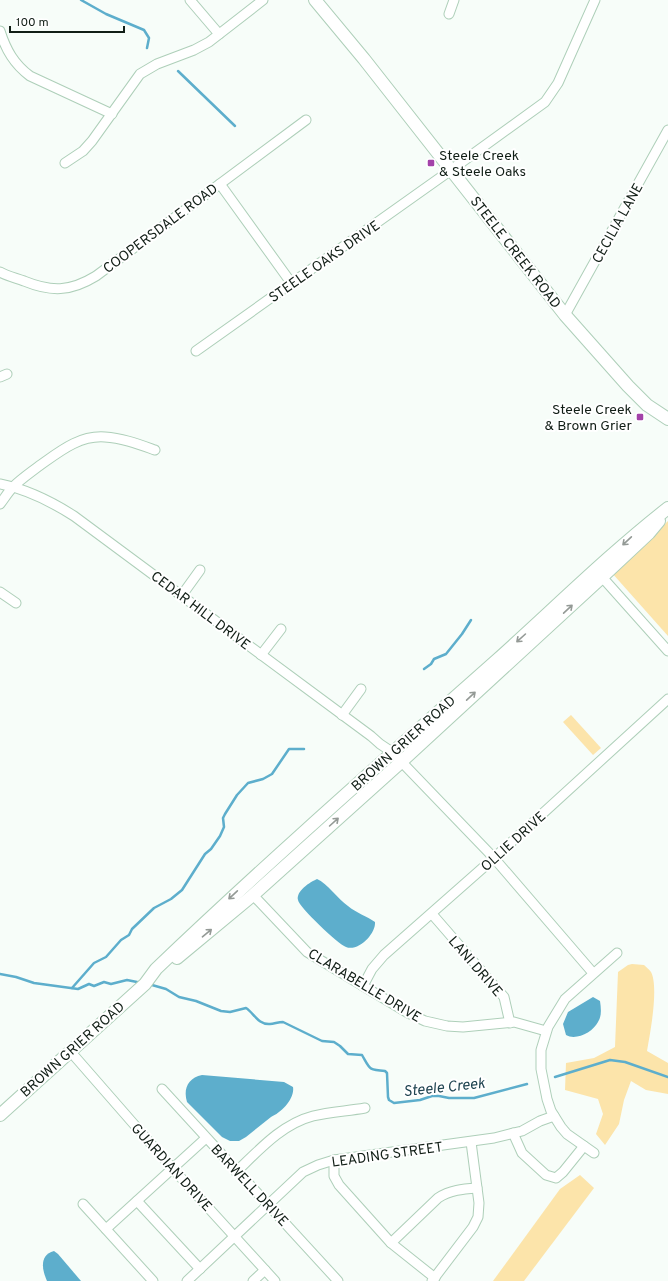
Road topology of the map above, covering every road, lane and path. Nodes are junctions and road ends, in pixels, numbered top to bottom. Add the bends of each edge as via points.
1 (190, 0) edge
2 (263, 0) edge
3 (315, 0) edge
4 (454, 0) edge
5 (594, 0) edge
6 (449, 14) dead end
7 (0, 31) edge
8 (219, 34) junction
9 (112, 114) junction
10 (306, 120) dead end
11 (668, 130) edge
12 (65, 163) dead end
13 (452, 170) junction
14 (220, 184) junction
15 (0, 272) edge
16 (292, 284) junction
17 (565, 315) junction
18 (196, 352) dead end
19 (668, 419) edge
20 (155, 450) dead end
21 (0, 484) edge
22 (13, 487) junction
23 (0, 504) edge
24 (668, 509) edge
25 (200, 570) dead end
26 (602, 577) junction
27 (0, 592) edge
28 (182, 596) junction
29 (16, 603) dead end
30 (281, 629) dead end
31 (668, 651) edge
32 (261, 654) junction
33 (360, 689) dead end
34 (668, 699) edge
35 (342, 715) junction
36 (392, 752) junction
37 (401, 762) junction
38 (325, 813) junction
39 (494, 858) junction
40 (253, 895) junction
41 (432, 914) junction
42 (617, 953) dead end
43 (594, 973) junction
44 (145, 984) junction
45 (363, 986) junction
46 (510, 1023) junction
47 (546, 1031) junction
48 (70, 1051) junction
49 (162, 1089) dead end
50 (365, 1108) dead end
51 (0, 1115) edge
52 (554, 1116) junction
53 (513, 1133) junction
54 (206, 1138) junction
55 (471, 1142) junction
56 (584, 1146) junction
57 (594, 1153) dead end
58 (334, 1160) junction
59 (173, 1169) junction
60 (236, 1172) junction
61 (477, 1188) junction
62 (137, 1201) junction
63 (83, 1204) dead end
64 (268, 1205) junction
65 (106, 1229) junction
66 (235, 1236) junction
67 (392, 1243) junction
68 (200, 1269) junction
69 (265, 1270) junction
70 (434, 1279) edge
71 (153, 1281) edge
72 (187, 1281) edge
73 (253, 1281) edge
74 (275, 1281) edge
75 (338, 1281) edge

1 - 8 street
2 - 8 street
3 - 13 main road, STEELE CREEK ROAD
4 - 6 street
5 - 13 street, STEELE OAKS DRIVE via 558,83 545,102
7 - 9 street via 10,57 23,71
8 - 9 street via 194,50 140,74
9 - 12 street via 92,141
10 - 14 street, COOPERSDALE ROAD
11 - 17 street, CECILIA LANE
13 - 16 street, STEELE OAKS DRIVE
13 - 17 main road, STEELE CREEK ROAD
14 - 15 street, COOPERSDALE ROAD via 96,276 78,286 55,290
14 - 16 street
16 - 18 street, STEELE OAKS DRIVE
17 - 19 main road, STEELE CREEK ROAD via 628,386 647,405
20 - 22 street via 114,438 82,440 58,452
21 - 22 street, CEDAR HILL DRIVE
22 - 23 street
22 - 28 street, CEDAR HILL DRIVE via 63,509
24 - 26 main road, BROWN GRIER ROAD via 649,533
24 -> 36 main road, BROWN GRIER ROAD via 638,531
25 - 28 street
26 - 31 street
37 -> 26 main road, BROWN GRIER ROAD
27 - 29 street
28 - 32 street, CEDAR HILL DRIVE
30 - 32 street
32 - 35 street, CEDAR HILL DRIVE
33 - 35 street
34 - 39 street, OLLIE DRIVE
35 - 36 street, CEDAR HILL DRIVE
36 - 37 street, CEDAR HILL DRIVE
36 - 38 main road, BROWN GRIER ROAD
37 - 39 street, CEDAR HILL DRIVE
40 -> 37 main road, BROWN GRIER ROAD
38 - 40 main road via 314,831 259,880 254,887
38 -> 44 main road, BROWN GRIER ROAD via 195,931 156,969
39 - 41 street, OLLIE DRIVE
39 - 43 street, CEDAR HILL DRIVE
44 -> 40 main road, BROWN GRIER ROAD
40 - 45 street, CLARABELLE DRIVE via 307,952
41 - 45 street, OLLIE DRIVE via 378,961
41 - 46 street, LANI DRIVE via 504,997
42 - 43 street
43 - 47 street via 565,999
44 - 48 main road, BROWN GRIER ROAD
45 - 46 street, CLARABELLE DRIVE via 408,1013 435,1024 463,1027
46 - 47 street, CLARABELLE DRIVE via 521,1023
47 - 52 street via 541,1050 541,1070 547,1099
48 - 51 main road, BROWN GRIER ROAD
48 - 59 street, GUARDIAN DRIVE
49 - 54 street, BARWELL DRIVE
50 - 60 street via 312,1117 299,1122 270,1140
52 - 53 street, LEADING STREET
52 - 56 street via 568,1134
53 - 55 street, LEADING STREET
53 - 56 street via 522,1153 546,1175 556,1178 564,1172
54 - 59 street
54 - 60 street, BARWELL DRIVE
55 - 58 street, LEADING STREET
55 - 61 street
56 - 57 street
58 - 64 street, LEADING STREET via 302,1172
58 - 67 street via 334,1176 339,1185
59 - 62 street
59 - 66 street, GUARDIAN DRIVE
60 - 64 street, BARWELL DRIVE
61 - 67 street via 446,1193 438,1198
61 - 70 street via 478,1217
62 - 65 street
62 - 68 street
63 - 65 street
64 - 66 street, LEADING STREET
64 - 75 street, BARWELL DRIVE
65 - 71 street
66 - 68 street, LEADING STREET
66 - 69 street, GUARDIAN DRIVE
67 - 70 street
68 - 72 street, LEADING STREET
69 - 73 street
69 - 74 street, GUARDIAN DRIVE

